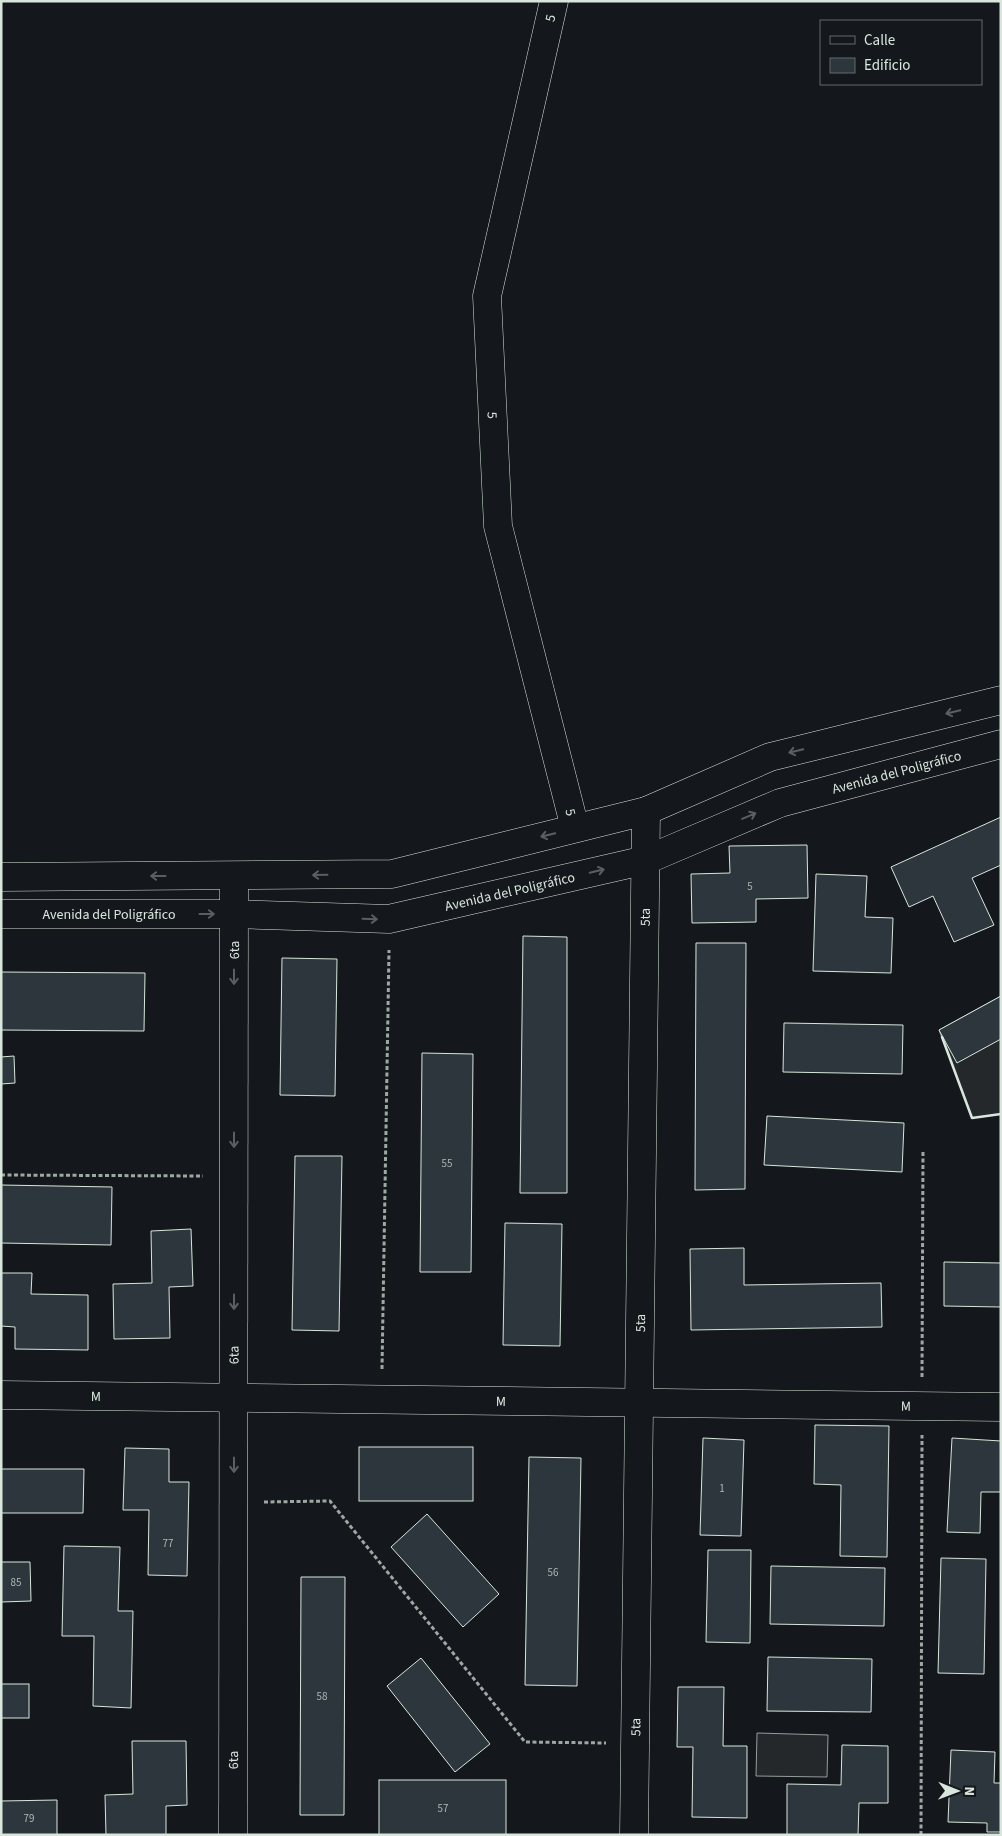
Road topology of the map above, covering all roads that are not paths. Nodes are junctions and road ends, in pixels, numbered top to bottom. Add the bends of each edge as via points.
1 (554, 1) edge
2 (1001, 700) edge
3 (1001, 744) edge
4 (646, 811) junction
5 (575, 828) junction
6 (646, 860) junction
7 (234, 876) junction
8 (1, 877) edge
9 (1, 914) edge
10 (234, 914) junction
11 (1, 1395) edge
12 (234, 1398) junction
13 (639, 1402) junction
14 (1001, 1407) edge
15 (234, 1835) edge
16 (634, 1835) edge

1 - 5 street, 5 via 487,296 498,526
2 -> 4 street via 770,757
6 -> 3 street, Avenida del Poligráfico via 780,803
4 - 5 street
4 - 6 street, 5ta
5 -> 7 street via 392,874
10 -> 6 street, Avenida del Poligráfico via 389,919
6 - 13 street, 5ta
7 -> 8 street
7 - 10 street, 6ta
9 -> 10 street, Avenida del Poligráfico
10 -> 12 street, 6ta
11 - 12 street, M
12 - 13 street, M
12 -> 15 street, 6ta
13 - 14 street, M
13 - 16 street, 5ta

